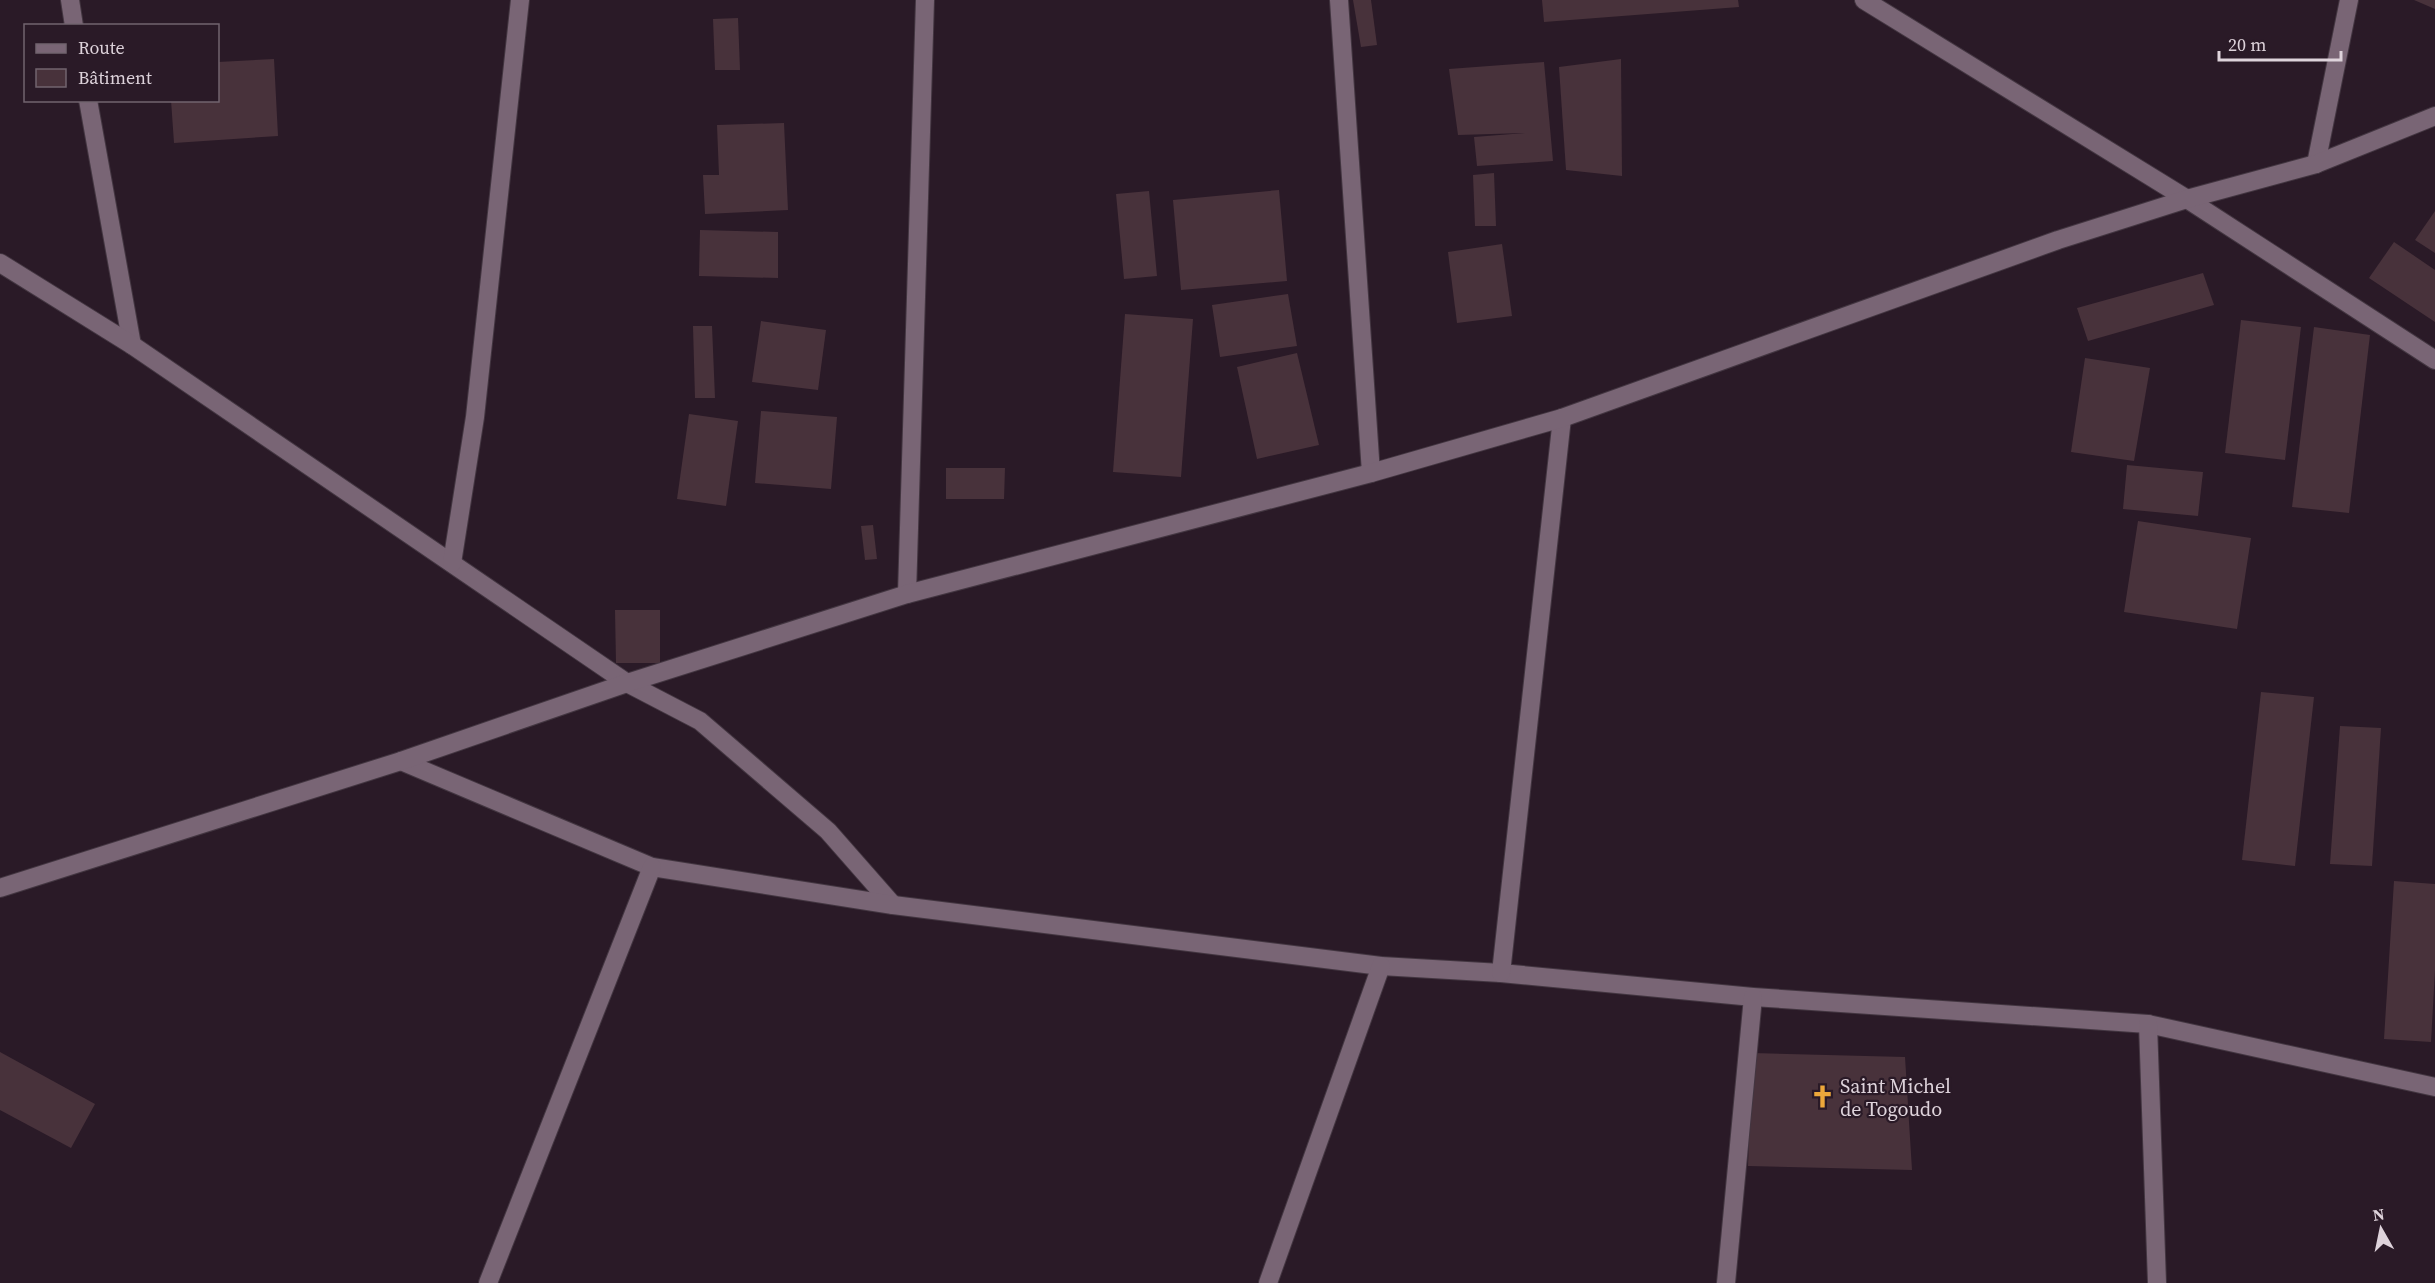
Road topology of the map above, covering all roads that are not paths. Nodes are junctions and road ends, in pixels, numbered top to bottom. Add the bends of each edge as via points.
1 (70, 0) edge
2 (520, 0) edge
3 (925, 0) edge
4 (1339, 0) edge
5 (1864, 0) edge
6 (2349, 0) edge
7 (74, 24) edge
8 (88, 102) edge
9 (2435, 116) edge
10 (2316, 164) junction
11 (2187, 199) junction
12 (0, 263) edge
13 (132, 345) junction
14 (2435, 360) edge
15 (1562, 418) junction
16 (1371, 473) junction
17 (452, 563) junction
18 (908, 594) junction
19 (627, 683) junction
20 (400, 761) junction
21 (652, 867) junction
22 (0, 888) edge
23 (893, 905) junction
24 (1381, 966) junction
25 (1501, 973) junction
26 (1753, 997) junction
27 (2148, 1024) junction
28 (2435, 1087) edge
29 (488, 1283) edge
30 (1268, 1283) edge
31 (1726, 1283) edge
32 (2157, 1283) edge

1 - 7 street
2 - 17 street via 475,417
3 - 18 street
4 - 16 street
5 - 11 street
6 - 10 street
8 - 13 street
9 - 10 street
10 - 11 street
11 - 14 street
11 - 15 street via 2058,240
12 - 13 street
13 - 17 street
15 - 16 street
15 - 25 street
16 - 18 street
17 - 19 street
18 - 19 street
19 - 20 street
19 - 23 street via 700,721 828,831
20 - 21 street
20 - 22 street
21 - 23 street
21 - 29 street
23 - 24 street
24 - 25 street
24 - 30 street
25 - 26 street
26 - 27 street
26 - 31 street
27 - 28 street
27 - 32 street

